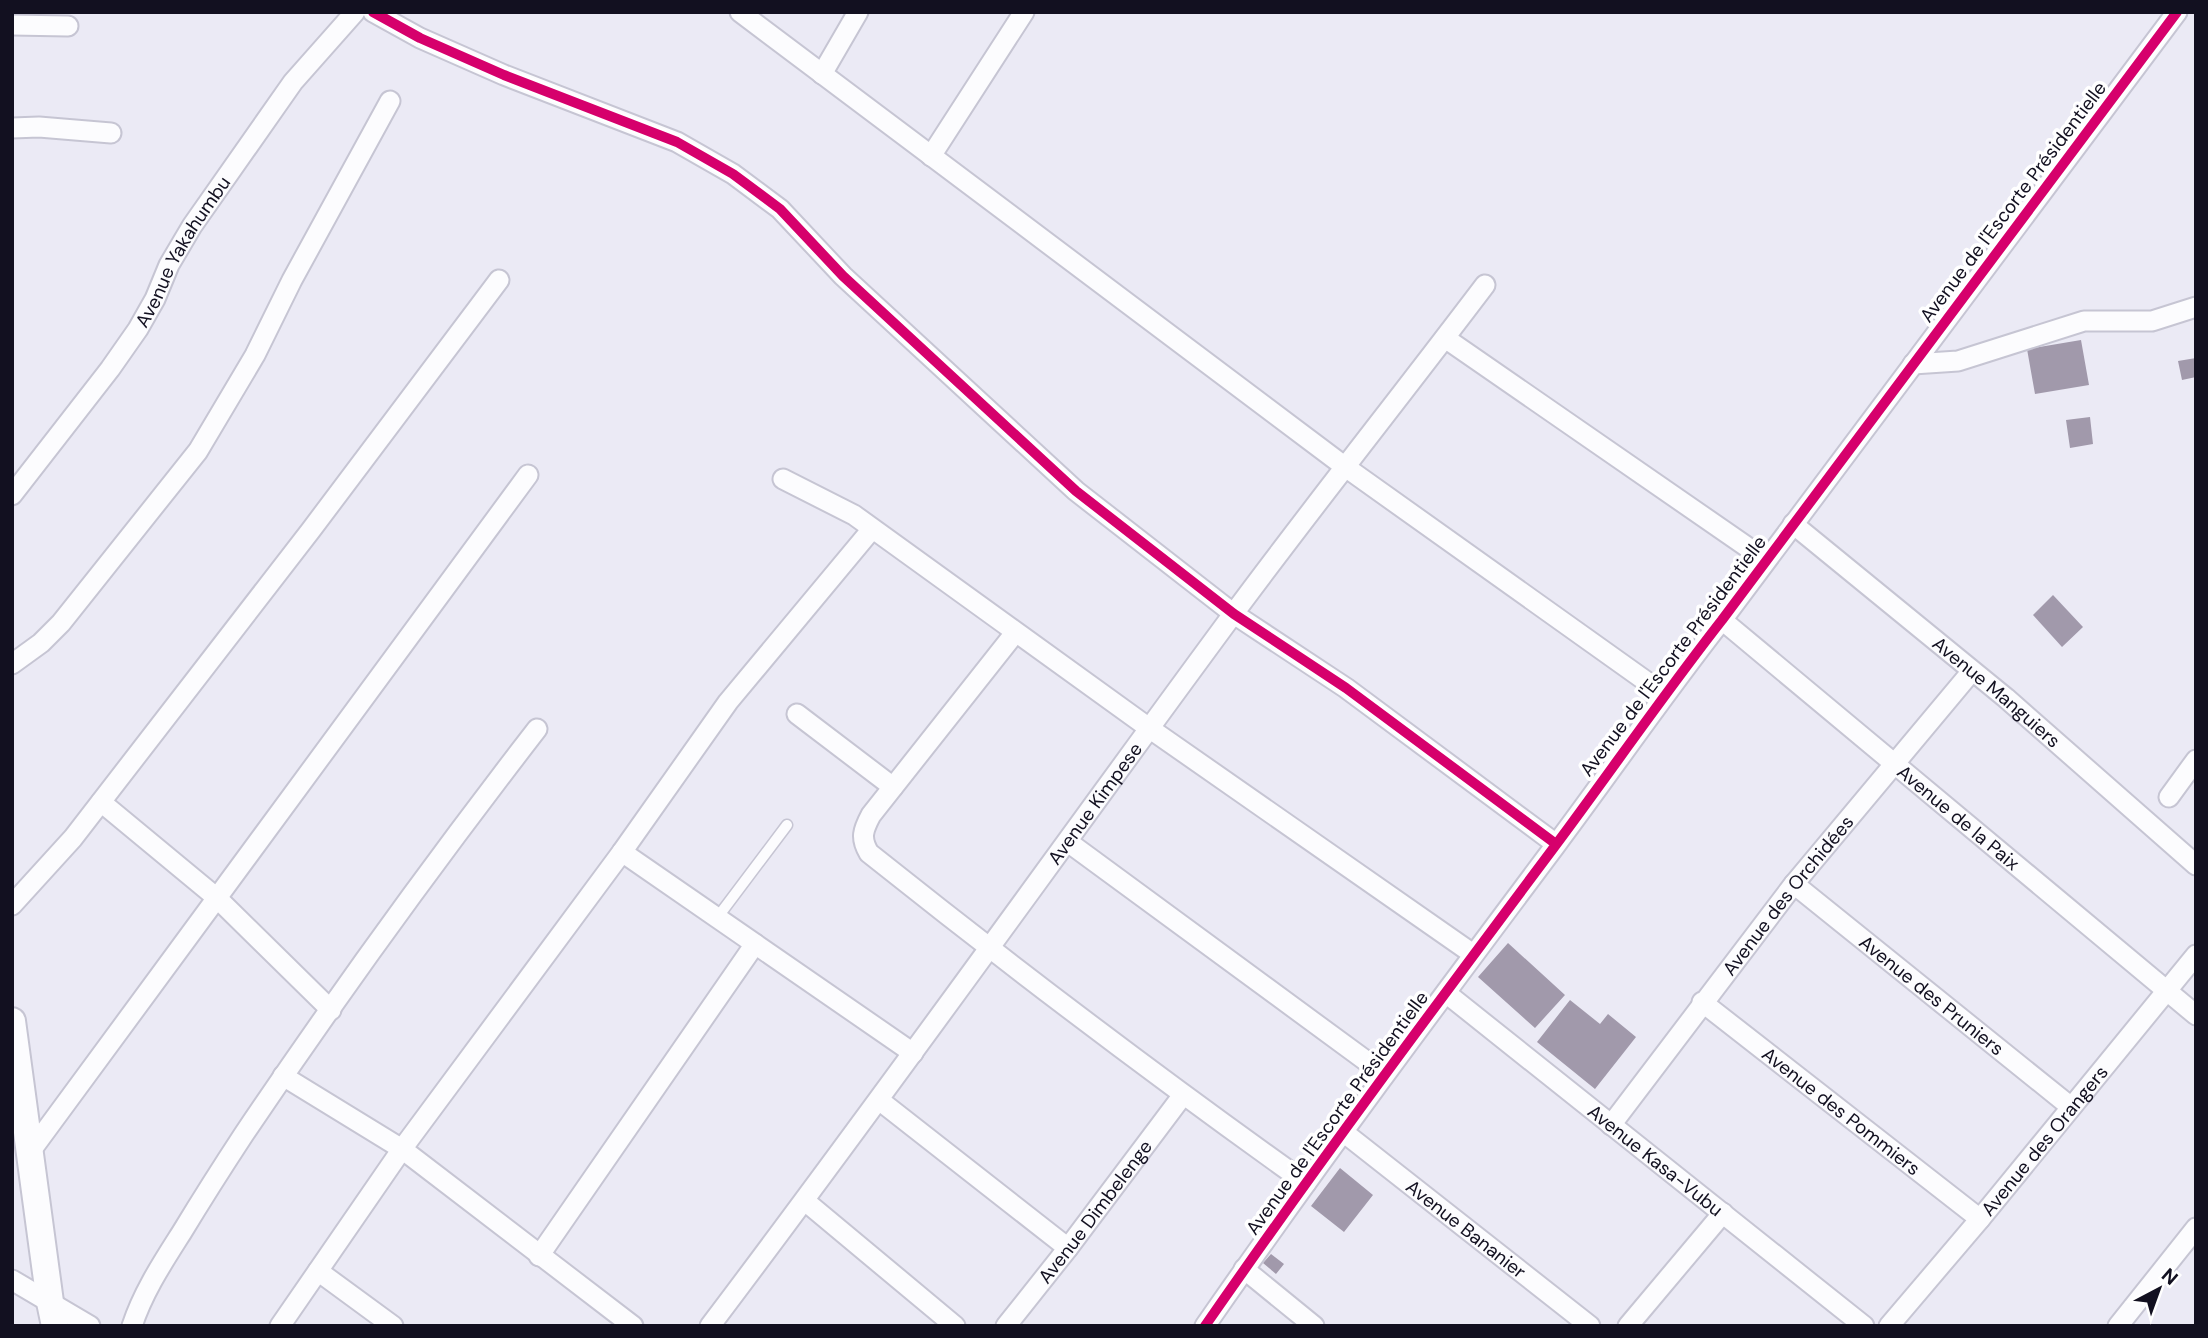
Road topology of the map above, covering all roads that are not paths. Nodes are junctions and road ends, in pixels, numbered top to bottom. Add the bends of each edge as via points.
1 (355, 12) edge
2 (373, 12) edge
3 (740, 12) edge
4 (858, 12) edge
5 (1024, 12) edge
6 (2176, 12) edge
7 (12, 25) edge
8 (68, 26) dead end
9 (822, 74) junction
10 (390, 102) dead end
11 (12, 128) edge
12 (111, 133) dead end
13 (932, 156) junction
14 (499, 280) dead end
15 (1485, 285) dead end
16 (2196, 307) edge
17 (1445, 338) junction
18 (1913, 364) junction
19 (1344, 466) junction
20 (528, 475) dead end
21 (783, 479) dead end
22 (12, 495) edge
23 (1793, 524) junction
24 (873, 529) junction
25 (1766, 560) junction
26 (1234, 614) junction
27 (1722, 620) junction
28 (1015, 633) junction
29 (12, 664) edge
30 (1972, 671) junction
31 (1664, 694) junction
32 (797, 714) dead end
33 (1149, 728) junction
34 (537, 729) dead end
35 (2196, 760) edge
36 (1893, 765) junction
37 (893, 787) junction
38 (2169, 797) dead end
39 (100, 802) junction
40 (787, 825) dead end
41 (1068, 842) junction
42 (1556, 844) junction
43 (622, 852) junction
44 (2196, 865) edge
45 (1794, 884) junction
46 (217, 898) junction
47 (12, 905) edge
48 (717, 918) junction
49 (755, 944) junction
50 (988, 949) junction
51 (1473, 954) junction
52 (2196, 955) edge
53 (2168, 990) junction
54 (1446, 993) junction
55 (1702, 1002) junction
56 (331, 1010) junction
57 (2196, 1015) edge
58 (12, 1021) edge
59 (913, 1053) junction
60 (1384, 1074) junction
61 (284, 1076) junction
62 (1183, 1095) junction
63 (879, 1100) junction
64 (2071, 1107) junction
65 (1611, 1125) junction
66 (1342, 1131) junction
67 (402, 1149) junction
68 (30, 1152) junction
69 (1306, 1183) junction
70 (805, 1200) junction
71 (1723, 1213) junction
72 (1980, 1219) junction
73 (2196, 1228) edge
74 (1068, 1248) junction
75 (538, 1256) junction
76 (1244, 1269) junction
77 (318, 1271) junction
78 (12, 1280) edge
79 (52, 1314) edge
80 (90, 1326) edge
81 (132, 1326) edge
82 (280, 1326) edge
83 (393, 1326) edge
84 (633, 1326) edge
85 (710, 1326) edge
86 (955, 1326) edge
87 (1006, 1326) edge
88 (1205, 1326) edge
89 (1314, 1326) edge
90 (1590, 1326) edge
91 (1628, 1326) edge
92 (1864, 1326) edge
93 (1889, 1326) edge
94 (2118, 1326) edge

1 - 22 street, Avenue Yakahumbu via 293,82 192,226 138,329
2 - 26 street via 504,75 677,142 733,174 780,209 843,276 1076,491
3 - 9 street
4 - 9 street
5 - 13 street
6 - 18 street, Avenue de l'Escorte Présidentielle
7 - 8 street
9 - 13 street
10 - 29 street via 255,355 198,451 61,623
11 - 12 street
13 - 19 street
14 - 39 street
15 - 17 street, Avenue Kimpese
16 - 18 street via 2152,321 2084,321 1958,361
17 - 19 street, Avenue Kimpese
17 - 25 street
18 - 23 street, Avenue de l'Escorte Présidentielle
19 - 26 street, Avenue Kimpese
19 - 31 street
20 - 46 street
21 - 24 street
23 - 25 street, Avenue de l'Escorte Présidentielle
23 - 30 street, Avenue Manguiers
24 - 28 street
24 - 43 street via 728,702
25 - 27 street, Avenue de l'Escorte Présidentielle
26 - 33 street, Avenue Kimpese
26 - 42 street via 1346,688
27 - 31 street, Avenue de l'Escorte Présidentielle
27 - 36 street, Avenue de la Paix
28 - 33 street
28 - 37 street
30 - 36 street, Avenue des Orchidées
30 - 44 street, Avenue Manguiers
31 - 42 street, Avenue de l'Escorte Présidentielle
32 - 37 street
33 - 41 street, Avenue Kimpese
33 - 51 street
34 - 56 street via 435,861
35 - 38 street
36 - 45 street, Avenue des Orchidées
36 - 53 street, Avenue de la Paix
37 - 50 street via 863,829 862,841 869,853
39 - 46 street
39 - 47 street
40 - 48 lane
41 - 50 street, Avenue Kimpese
41 - 60 street
42 - 51 street, Avenue de l'Escorte Présidentielle
43 - 48 street
43 - 67 street
45 - 55 street, Avenue des Orchidées
45 - 64 street, Avenue des Pruniers
46 - 56 street
46 - 68 street
48 - 49 street
49 - 59 street
49 - 75 street
50 - 59 street, Avenue Kimpese
50 - 62 street
51 - 54 street, Avenue de l'Escorte Présidentielle
52 - 53 street, Avenue des Orangers
53 - 57 street, Avenue de la Paix
53 - 64 street, Avenue des Orangers
54 - 60 street, Avenue de l'Escorte Présidentielle
54 - 65 street, Avenue Kasa-Vubu
55 - 65 street, Avenue des Orchidées
55 - 72 street, Avenue des Pommiers
56 - 61 street
58 - 68 main road
59 - 63 street, Avenue Kimpese
60 - 66 street, Avenue de l'Escorte Présidentielle
61 - 67 street
61 - 81 street via 165,1259
62 - 69 street
62 - 74 street, Avenue Dimbelenge
63 - 70 street, Avenue Kimpese
63 - 74 street
64 - 72 street, Avenue des Orangers
65 - 71 street, Avenue Kasa-Vubu
66 - 69 street, Avenue de l'Escorte Présidentielle
66 - 90 street, Avenue Bananier
67 - 75 street
67 - 77 street
68 - 79 main road
69 - 76 street, Avenue de l'Escorte Présidentielle
70 - 85 street, Avenue Kimpese
70 - 86 street
71 - 91 street
71 - 92 street, Avenue Kasa-Vubu
72 - 93 street, Avenue des Orangers
73 - 94 street
74 - 87 street, Avenue Dimbelenge
75 - 84 street
76 - 88 street, Avenue de l'Escorte Présidentielle
76 - 89 street
77 - 82 street
77 - 83 street
78 - 79 street
79 - 80 street

